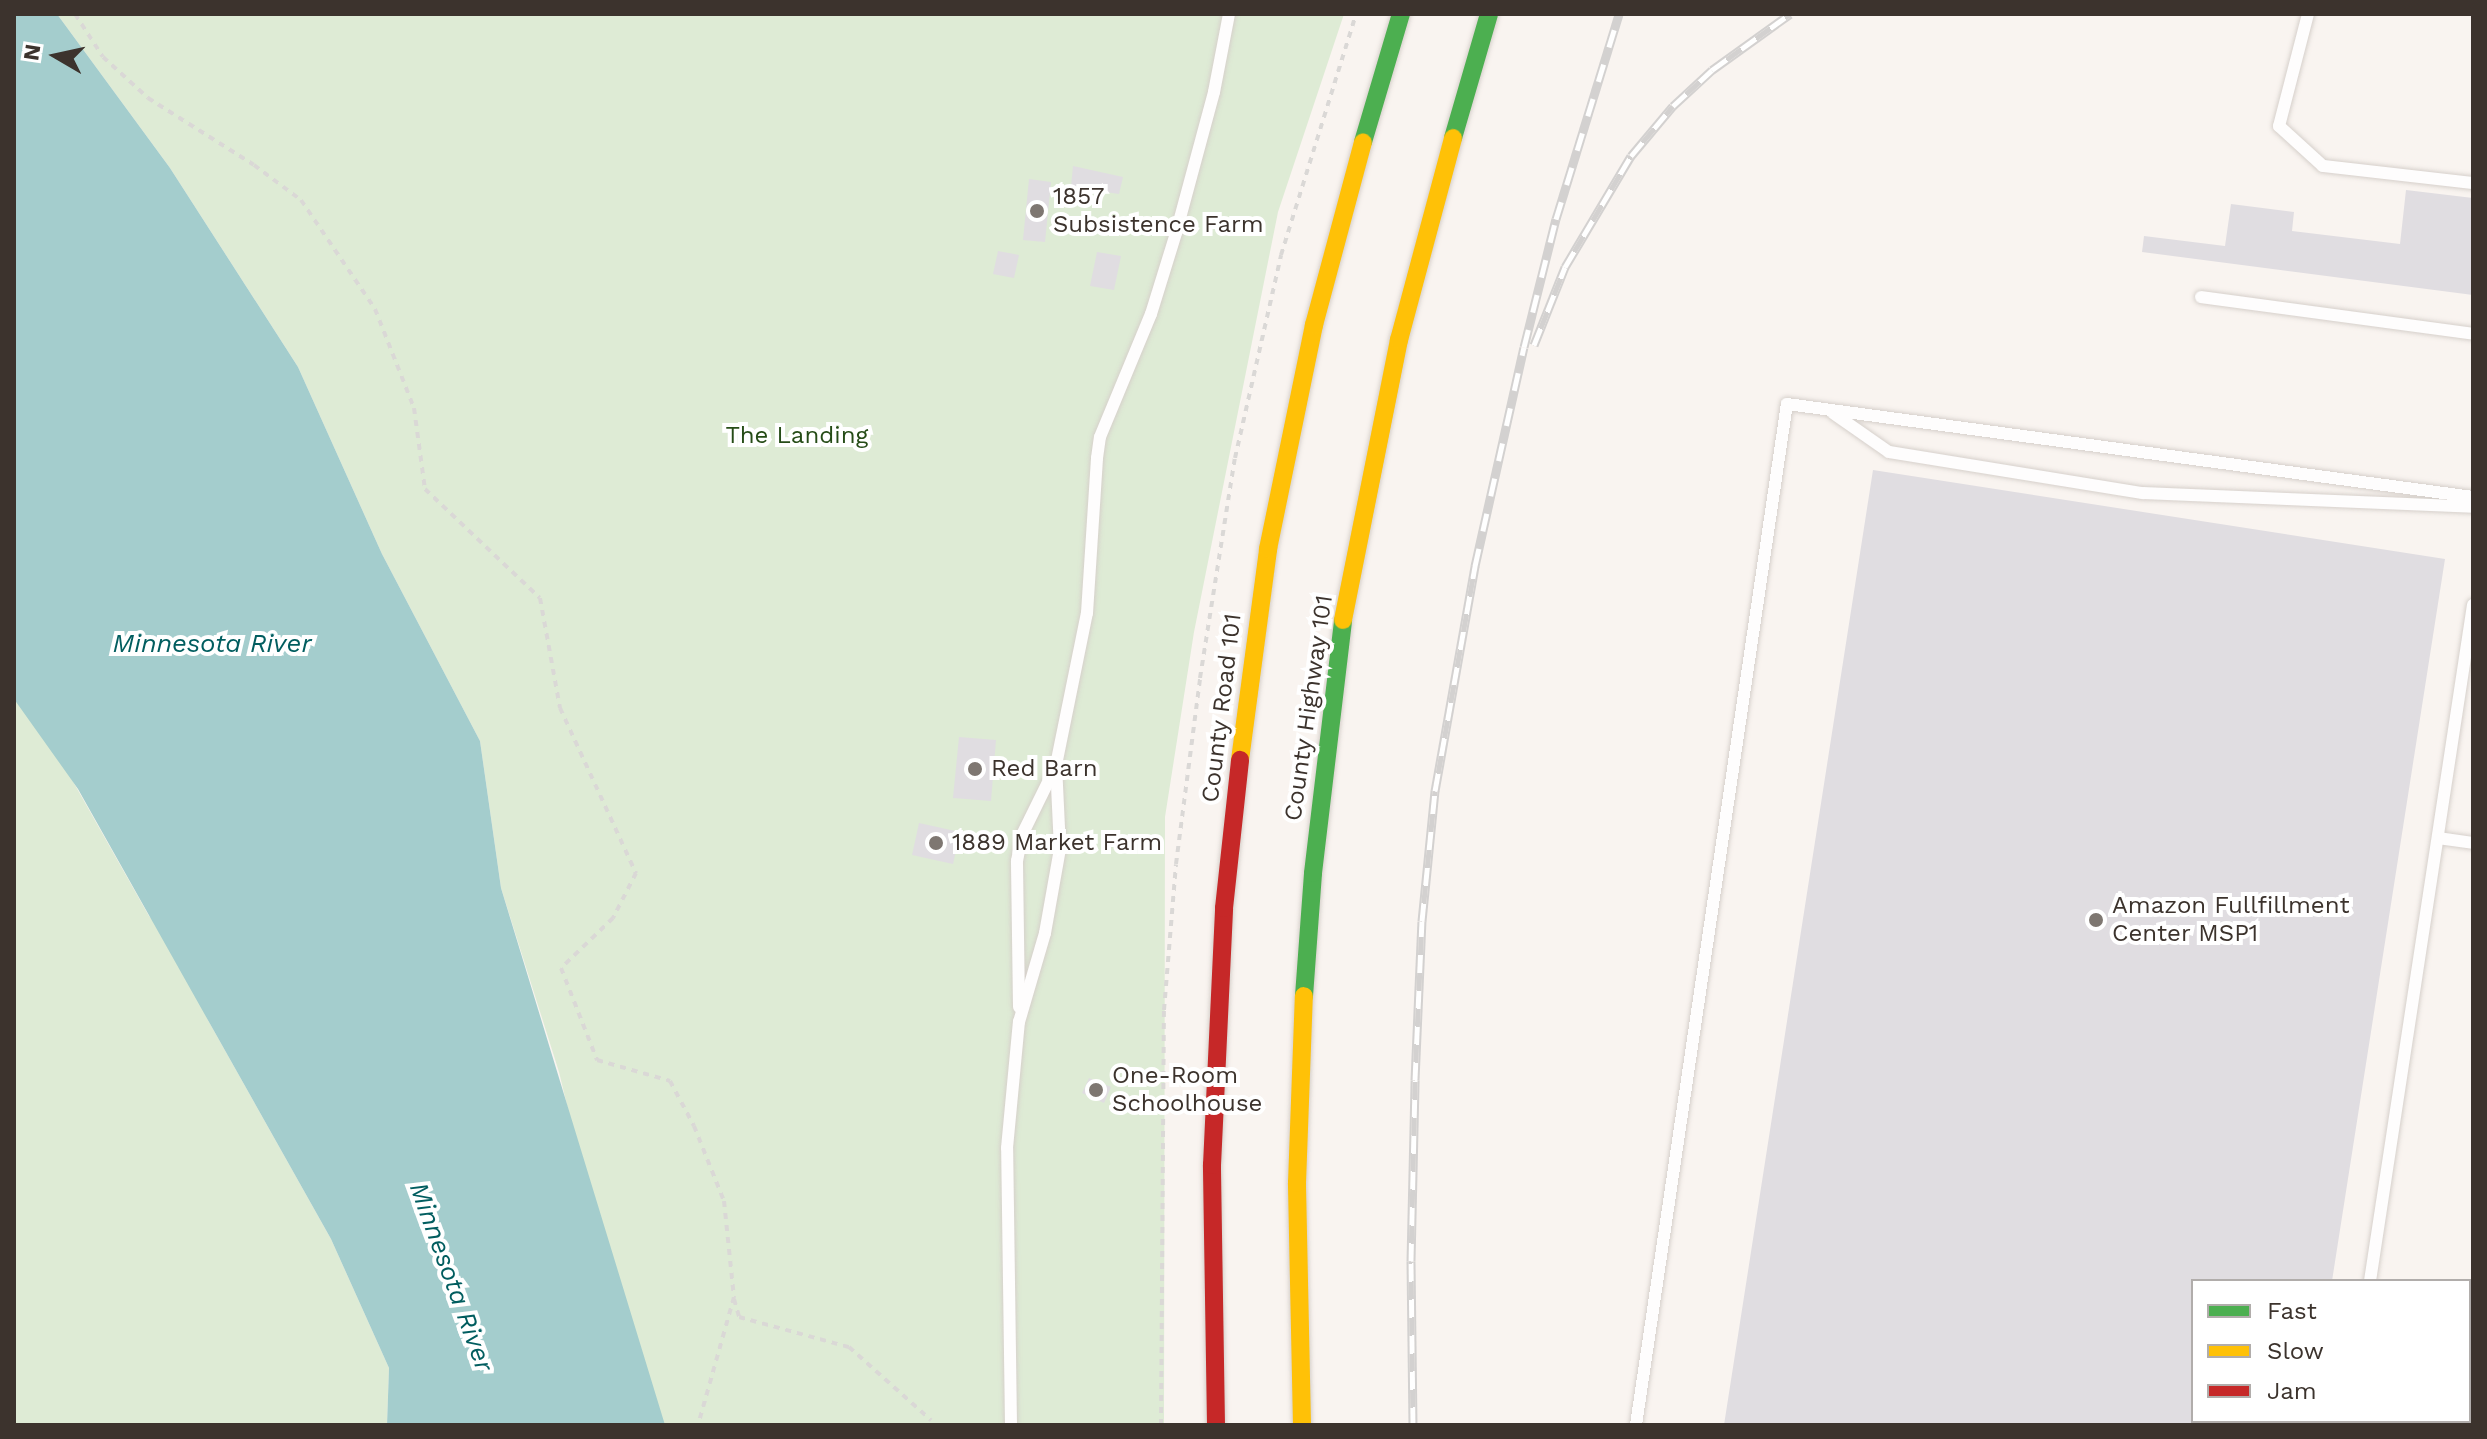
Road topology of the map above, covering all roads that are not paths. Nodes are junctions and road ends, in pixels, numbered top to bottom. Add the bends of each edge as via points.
1 (1229, 14) edge
2 (1401, 14) edge
3 (1489, 14) edge
4 (2308, 14) edge
5 (2473, 183) edge
6 (2201, 297) dead end
7 (2473, 334) edge
8 (1829, 410) junction
9 (2473, 497) edge
10 (2473, 507) edge
11 (2473, 605) edge
12 (1056, 765) junction
13 (2438, 838) junction
14 (2473, 843) edge
15 (1019, 1022) junction
16 (2370, 1279) edge
17 (1011, 1425) edge
18 (1216, 1425) edge
19 (1302, 1425) edge
20 (1636, 1425) edge

1 - 12 lane via 1176,233 1151,314 1100,437 1087,613
2 - 18 main road, County Road 101 via 1314,325 1252,652 1224,908 1217,1045 1212,1165
3 - 19 main road, County Highway 101 via 1399,340 1345,608 1330,714 1299,1070
4 - 5 lane via 2279,126 2323,166
6 - 7 lane
8 - 9 lane
8 - 10 lane via 1889,452 2143,493
8 - 20 lane via 1787,404
11 - 13 lane
12 - 15 lane via 1060,849 1045,933
12 - 15 lane via 1022,835 1017,861
13 - 14 lane
13 - 16 lane
15 - 17 lane via 1007,1148

